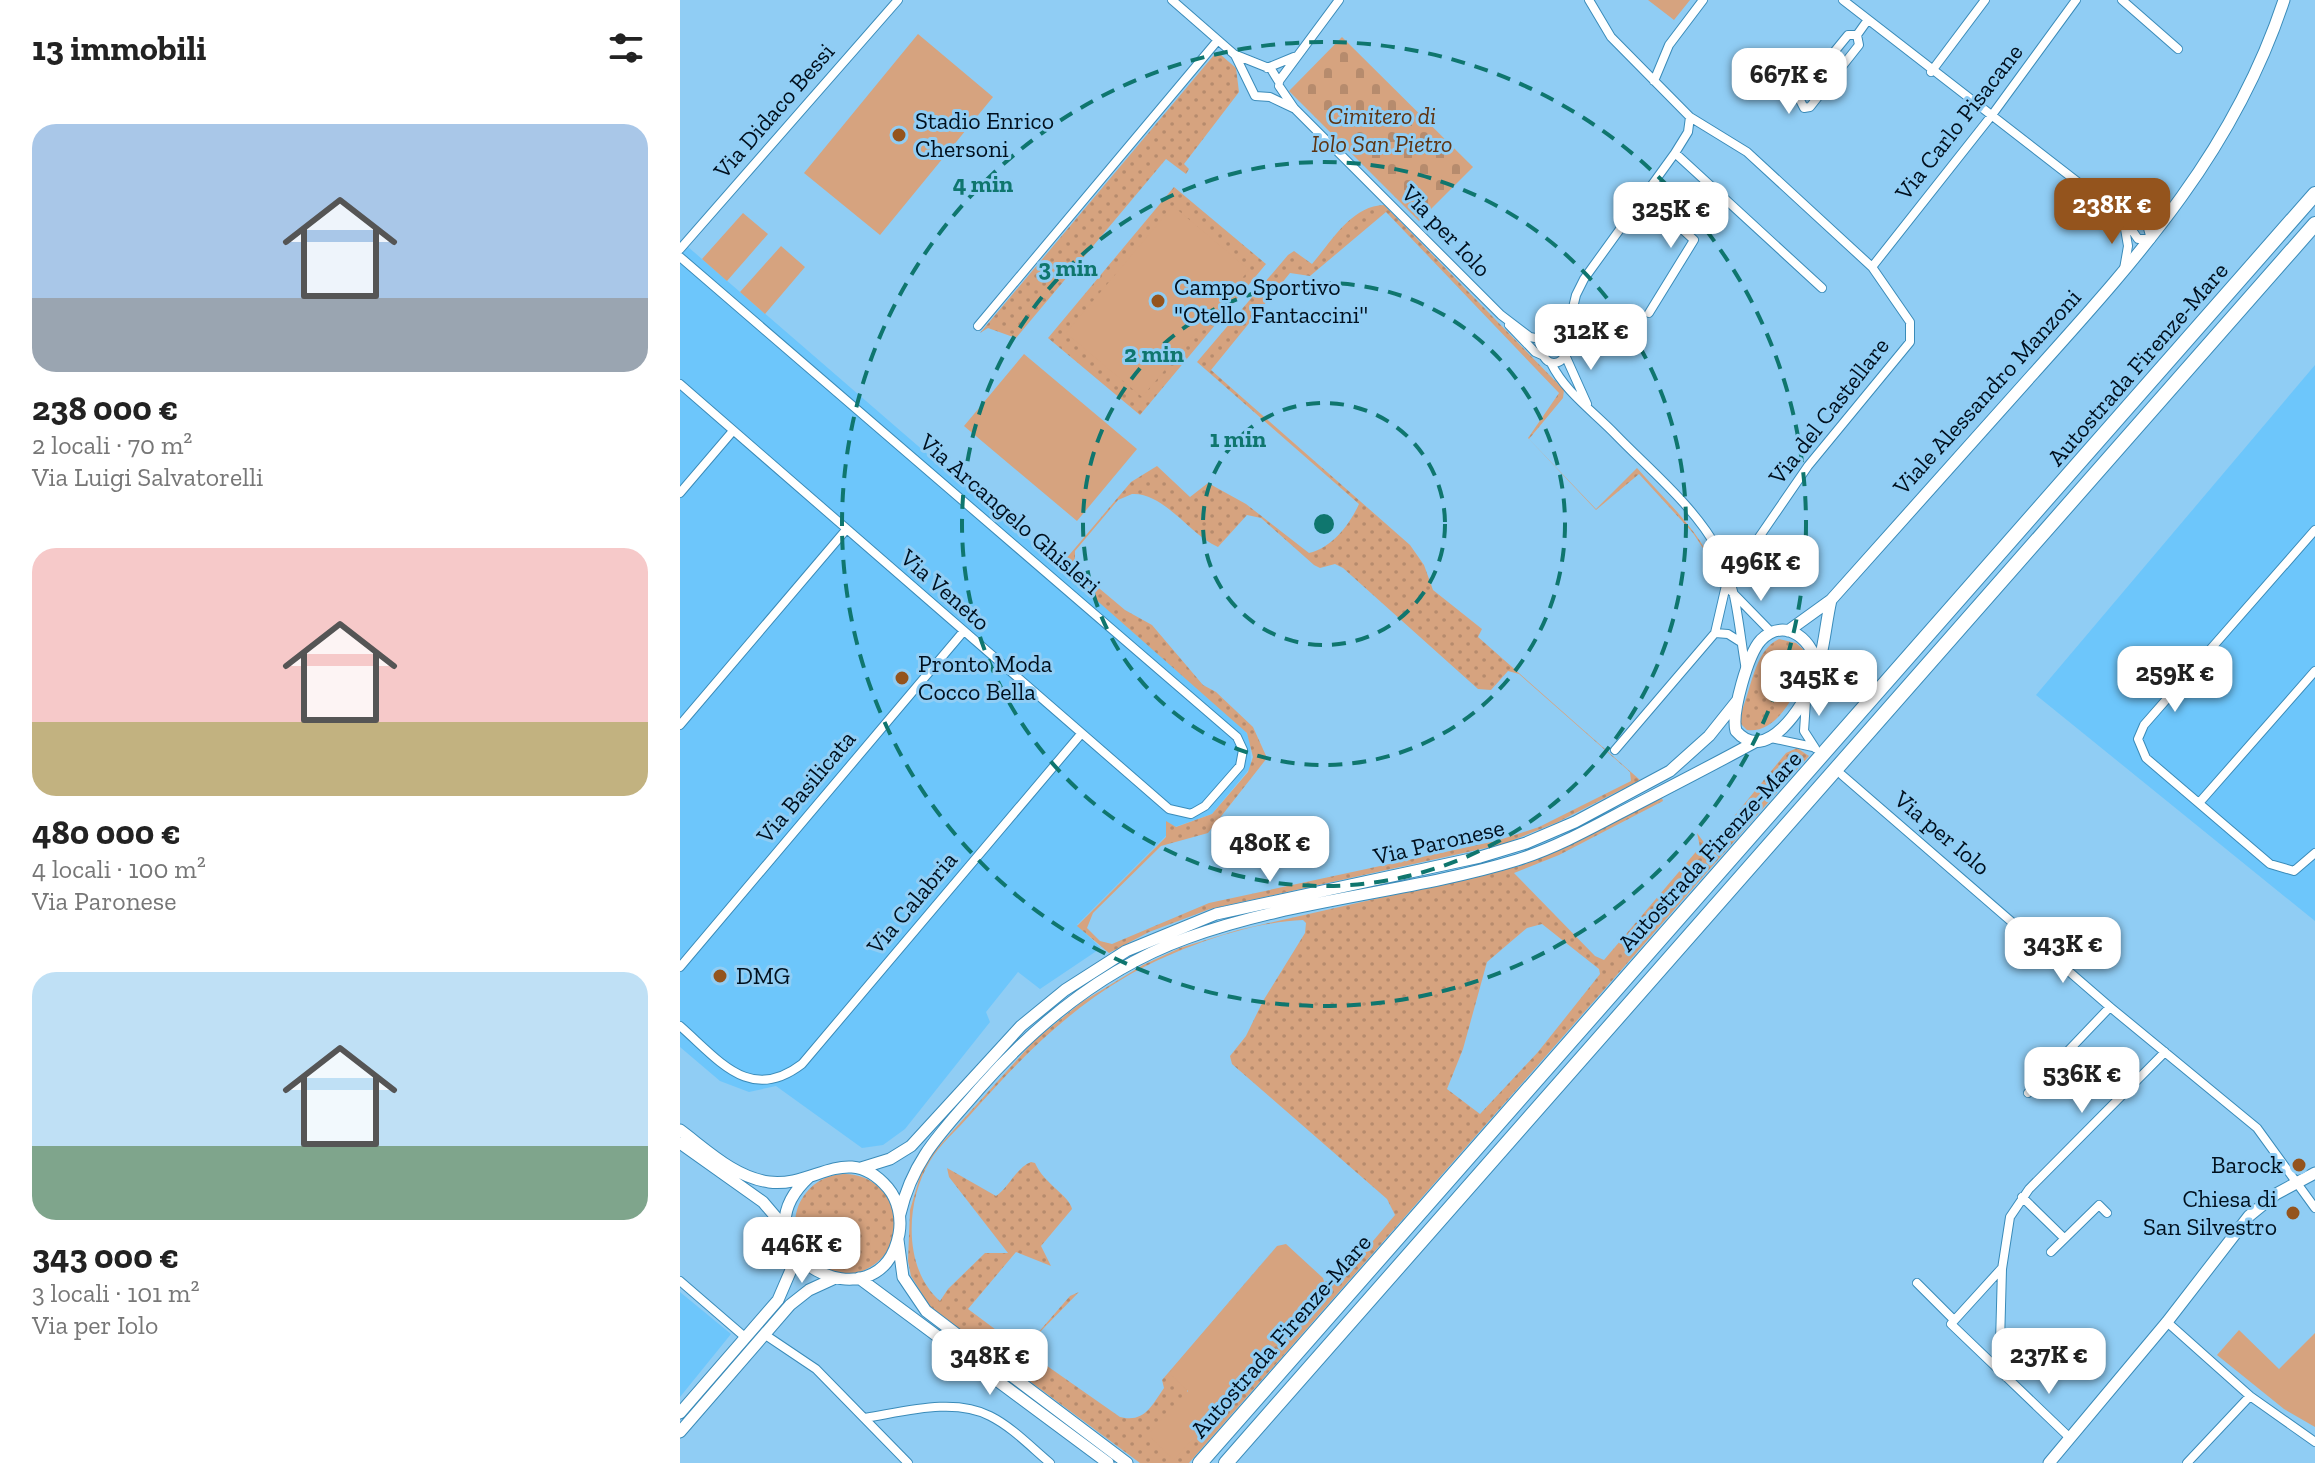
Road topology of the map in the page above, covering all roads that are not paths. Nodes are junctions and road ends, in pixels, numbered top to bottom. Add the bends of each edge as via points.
1 (898, 0) edge
2 (1172, 0) edge
3 (1339, 0) edge
4 (1589, 0) edge
5 (1703, 0) edge
6 (1843, 0) edge
7 (1985, 0) edge
8 (2076, 0) edge
9 (2122, 0) edge
10 (2284, 0) edge
11 (1867, 21) junction
12 (1857, 35) junction
13 (1218, 40) junction
14 (2178, 49) dead end
15 (1235, 55) junction
16 (1295, 57) junction
17 (1823, 63) junction
18 (1264, 68) junction
19 (1931, 72) junction
20 (1836, 75) junction
21 (1654, 81) junction
22 (1249, 82) junction
23 (1279, 84) junction
24 (1270, 97) junction
25 (1294, 108) junction
26 (1992, 115) junction
27 (1690, 117) junction
28 (1675, 153) junction
29 (1644, 194) junction
30 (2315, 194) edge
31 (2177, 207) junction
32 (2124, 218) junction
33 (2315, 224) edge
34 (2151, 239) junction
35 (680, 249) edge
36 (680, 257) edge
37 (1872, 267) junction
38 (2123, 274) junction
39 (1822, 288) dead end
40 (1649, 313) dead end
41 (1501, 315) junction
42 (978, 326) dead end
43 (1551, 341) junction
44 (1564, 350) junction
45 (1548, 359) junction
46 (680, 384) edge
47 (1587, 405) junction
48 (732, 432) junction
49 (680, 493) edge
50 (2315, 530) edge
51 (845, 531) junction
52 (1725, 568) junction
53 (1732, 592) junction
54 (1831, 600) junction
55 (1788, 631) junction
56 (963, 632) junction
57 (1715, 633) junction
58 (1772, 633) junction
59 (1741, 643) junction
60 (1817, 670) junction
61 (2315, 671) edge
62 (1747, 674) junction
63 (1808, 693) junction
64 (1737, 701) junction
65 (680, 725) edge
66 (1081, 734) junction
67 (1771, 738) junction
68 (1755, 742) junction
69 (1615, 750) dead end
70 (1842, 775) dead end
71 (2199, 803) junction
72 (1191, 814) joint
73 (2315, 853) edge
74 (680, 967) edge
75 (2110, 1007) junction
76 (680, 1026) edge
77 (680, 1036) edge
78 (704, 1047) junction
79 (2165, 1052) junction
80 (2028, 1093) dead end
81 (680, 1130) edge
82 (680, 1143) edge
83 (861, 1168) junction
84 (2315, 1173) edge
85 (809, 1177) junction
86 (2298, 1182) junction
87 (2022, 1197) junction
88 (2315, 1208) edge
89 (2107, 1213) dead end
90 (900, 1214) junction
91 (787, 1229) junction
92 (898, 1238) junction
93 (2064, 1238) junction
94 (2051, 1252) dead end
95 (797, 1256) junction
96 (2002, 1269) junction
97 (859, 1278) junction
98 (833, 1279) junction
99 (680, 1281) edge
100 (1917, 1283) dead end
101 (1953, 1319) junction
102 (2167, 1322) junction
103 (764, 1334) junction
104 (746, 1338) junction
105 (2006, 1377) junction
106 (2250, 1396) junction
107 (680, 1413) edge
108 (865, 1418) junction
109 (680, 1432) edge
110 (2070, 1438) junction
111 (2315, 1442) edge
112 (2051, 1462) edge
113 (908, 1463) edge
114 (1050, 1463) edge
115 (1108, 1463) edge
116 (1127, 1463) edge
117 (1200, 1463) edge
118 (1226, 1463) edge
119 (2187, 1463) edge

1 - 35 street, Via Didaco Bessi
2 - 13 street
3 - 16 street
4 - 21 street, Via del Castellare via 1611,37
5 - 21 street via 1669,45
6 - 11 street
7 - 19 street
8 - 26 street, Via Carlo Pisacane
9 - 14 street
10 - 31 street, Viale Alessandro Manzoni via 2229,128
11 - 12 street
11 - 19 street
12 - 17 street via 1848,35
12 - 20 street via 1859,45
13 - 15 street
13 - 42 street
15 - 18 street
15 - 22 street
16 - 18 street
16 - 23 street
17 - 20 street
17 - 20 street via 1798,96 1804,108
18 - 22 street via 1253,72
18 - 23 street via 1275,72
19 - 26 street
21 - 27 street, Via del Castellare
22 - 24 street via 1255,96
23 - 24 street
23 - 25 street, Via per Iolo
24 - 25 street, Via per Iolo
25 - 41 street, Via per Iolo
26 - 32 street
26 - 37 street, Via Carlo Pisacane
27 - 28 street
27 - 37 street, Via del Castellare via 1747,152
28 - 29 street
28 - 39 street
29 - 40 street via 1694,240
29 - 44 street via 1576,295
30 - 117 highway, Autostrada Firenze-Mare
31 - 32 street
31 - 34 street, Viale Alessandro Manzoni
32 - 34 street via 2138,239
32 - 34 street via 2147,225
32 - 38 street via 2128,246
33 - 118 highway, Autostrada Firenze-Mare
34 - 38 street, Viale Alessandro Manzoni
36 - 72 street, Via Arcangelo Ghisleri via 1237,737 1243,750 1240,766 1205,806
37 - 52 street, Via del Castellare via 1910,322 1910,342 1808,466 1745,556
38 - 54 street, Viale Alessandro Manzoni
41 - 43 street, Via per Iolo via 1524,333
41 - 45 street, Via per Iolo via 1516,335
43 - 44 street, Via per Iolo
43 - 45 street via 1545,346
44 - 45 street via 1558,362
44 - 47 street, Via per Iolo
45 - 47 street, Via per Iolo via 1574,397
46 - 48 street, Via Veneto
47 - 52 street, Via per Iolo via 1704,529
48 - 49 street
48 - 51 street, Via Veneto
50 - 71 street via 2140,731 2142,753
51 - 56 street, Via Veneto
51 - 65 street
52 - 53 street, Via per Iolo
52 - 57 street
53 - 58 street, Via per Iolo
53 - 59 street, Via per Iolo
54 - 55 street, Viale Alessandro Manzoni
54 - 60 street
55 - 58 street
55 - 60 street via 1811,645
56 - 66 street, Via Veneto
56 - 74 street, Via Basilicata
57 - 59 street
57 - 69 street
58 - 62 street via 1758,643
59 - 62 street, Via per Iolo
60 - 63 street
61 - 71 street
62 - 64 street
63 - 67 street
63 - 67 street via 1802,717 1815,748
64 - 68 street via 1736,731
64 - 83 street, Via Paronese via 1670,771 1526,843 1216,914 1126,951 1021,1026 911,1146
66 - 72 street, Via Veneto via 1169,809
66 - 78 street, Via Calabria via 802,1064 789,1074 747,1080
67 - 68 street, Via Paronese
68 - 90 street, Via Paronese via 1534,854 1209,931 1122,968 1046,1021 992,1075 922,1155
70 - 75 street, Via per Iolo
71 - 73 street via 2280,870 2301,868
75 - 79 street, Via per Iolo
75 - 80 street
76 - 78 street
77 - 78 street
79 - 86 street, Via per Iolo via 2257,1128
79 - 87 street
81 - 85 street via 744,1175 770,1182
82 - 91 street via 763,1202
83 - 85 street via 834,1166
83 - 90 street via 890,1190
84 - 86 street
85 - 91 street via 789,1206
86 - 88 street, Via per Iolo
86 - 102 street via 2249,1216
87 - 93 street
87 - 96 street via 2006,1230
89 - 93 street via 2099,1205
90 - 92 street
91 - 95 street
92 - 97 street via 884,1263
92 - 116 street via 903,1277 926,1311
93 - 94 street
95 - 98 street
95 - 104 street via 778,1300
96 - 101 street
96 - 105 street via 2000,1352
97 - 98 street
97 - 115 street
98 - 103 street via 799,1297
99 - 104 street
100 - 101 street
101 - 105 street via 1954,1328
102 - 106 street
102 - 110 street
103 - 108 street via 816,1369
103 - 109 street
104 - 107 street
105 - 110 street
106 - 111 street
106 - 119 street
108 - 113 street
108 - 114 street via 974,1409 993,1417
110 - 112 street

